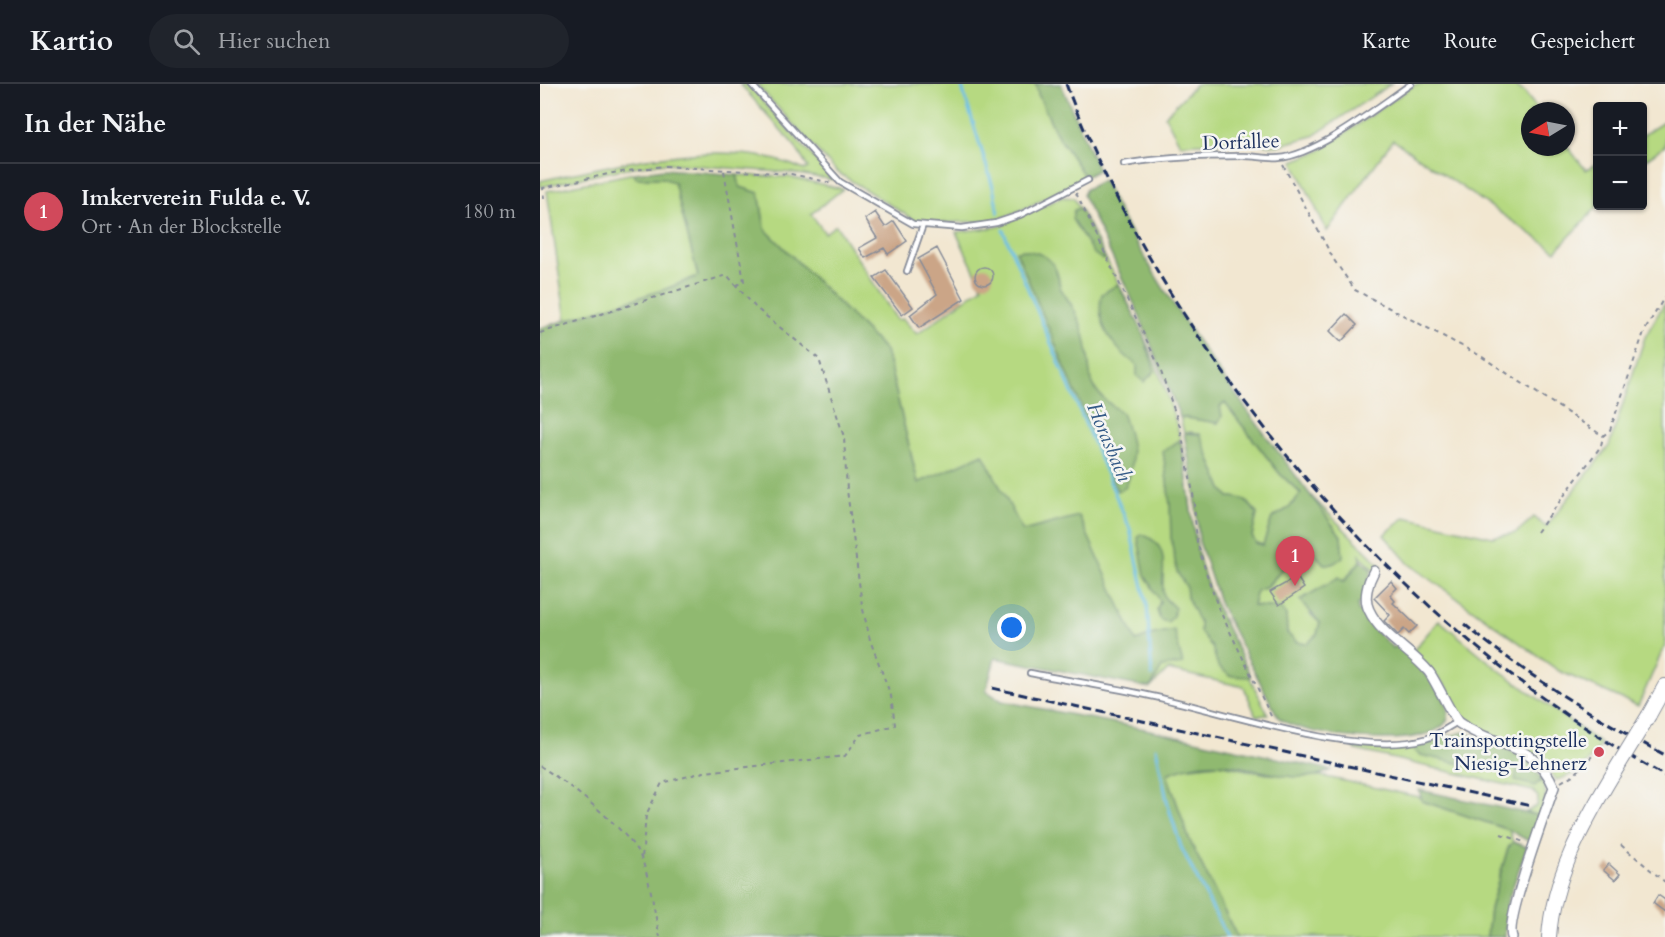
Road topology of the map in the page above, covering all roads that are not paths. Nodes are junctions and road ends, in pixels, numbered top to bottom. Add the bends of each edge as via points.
1 (752, 84) edge
2 (1411, 84) edge
3 (1124, 164) dead end
4 (1088, 180) dead end
5 (923, 225) junction
6 (907, 271) dead end
7 (1374, 571) dead end
8 (1030, 673) dead end
9 (1665, 686) edge
10 (1457, 722) junction
11 (1512, 937) edge
12 (1549, 937) edge

1 - 5 lane via 840,182 913,224
2 - 3 lane, Dorfallee via 1318,144 1280,158 1243,156
4 - 5 lane via 996,223 962,228
5 - 6 lane
7 - 10 street via 1368,585 1367,608 1383,629 1427,670
8 - 10 lane via 1360,742 1426,739
9 - 12 main road, bridge via 1576,839 1560,884
10 - 11 street via 1531,755 1554,787 1514,909

